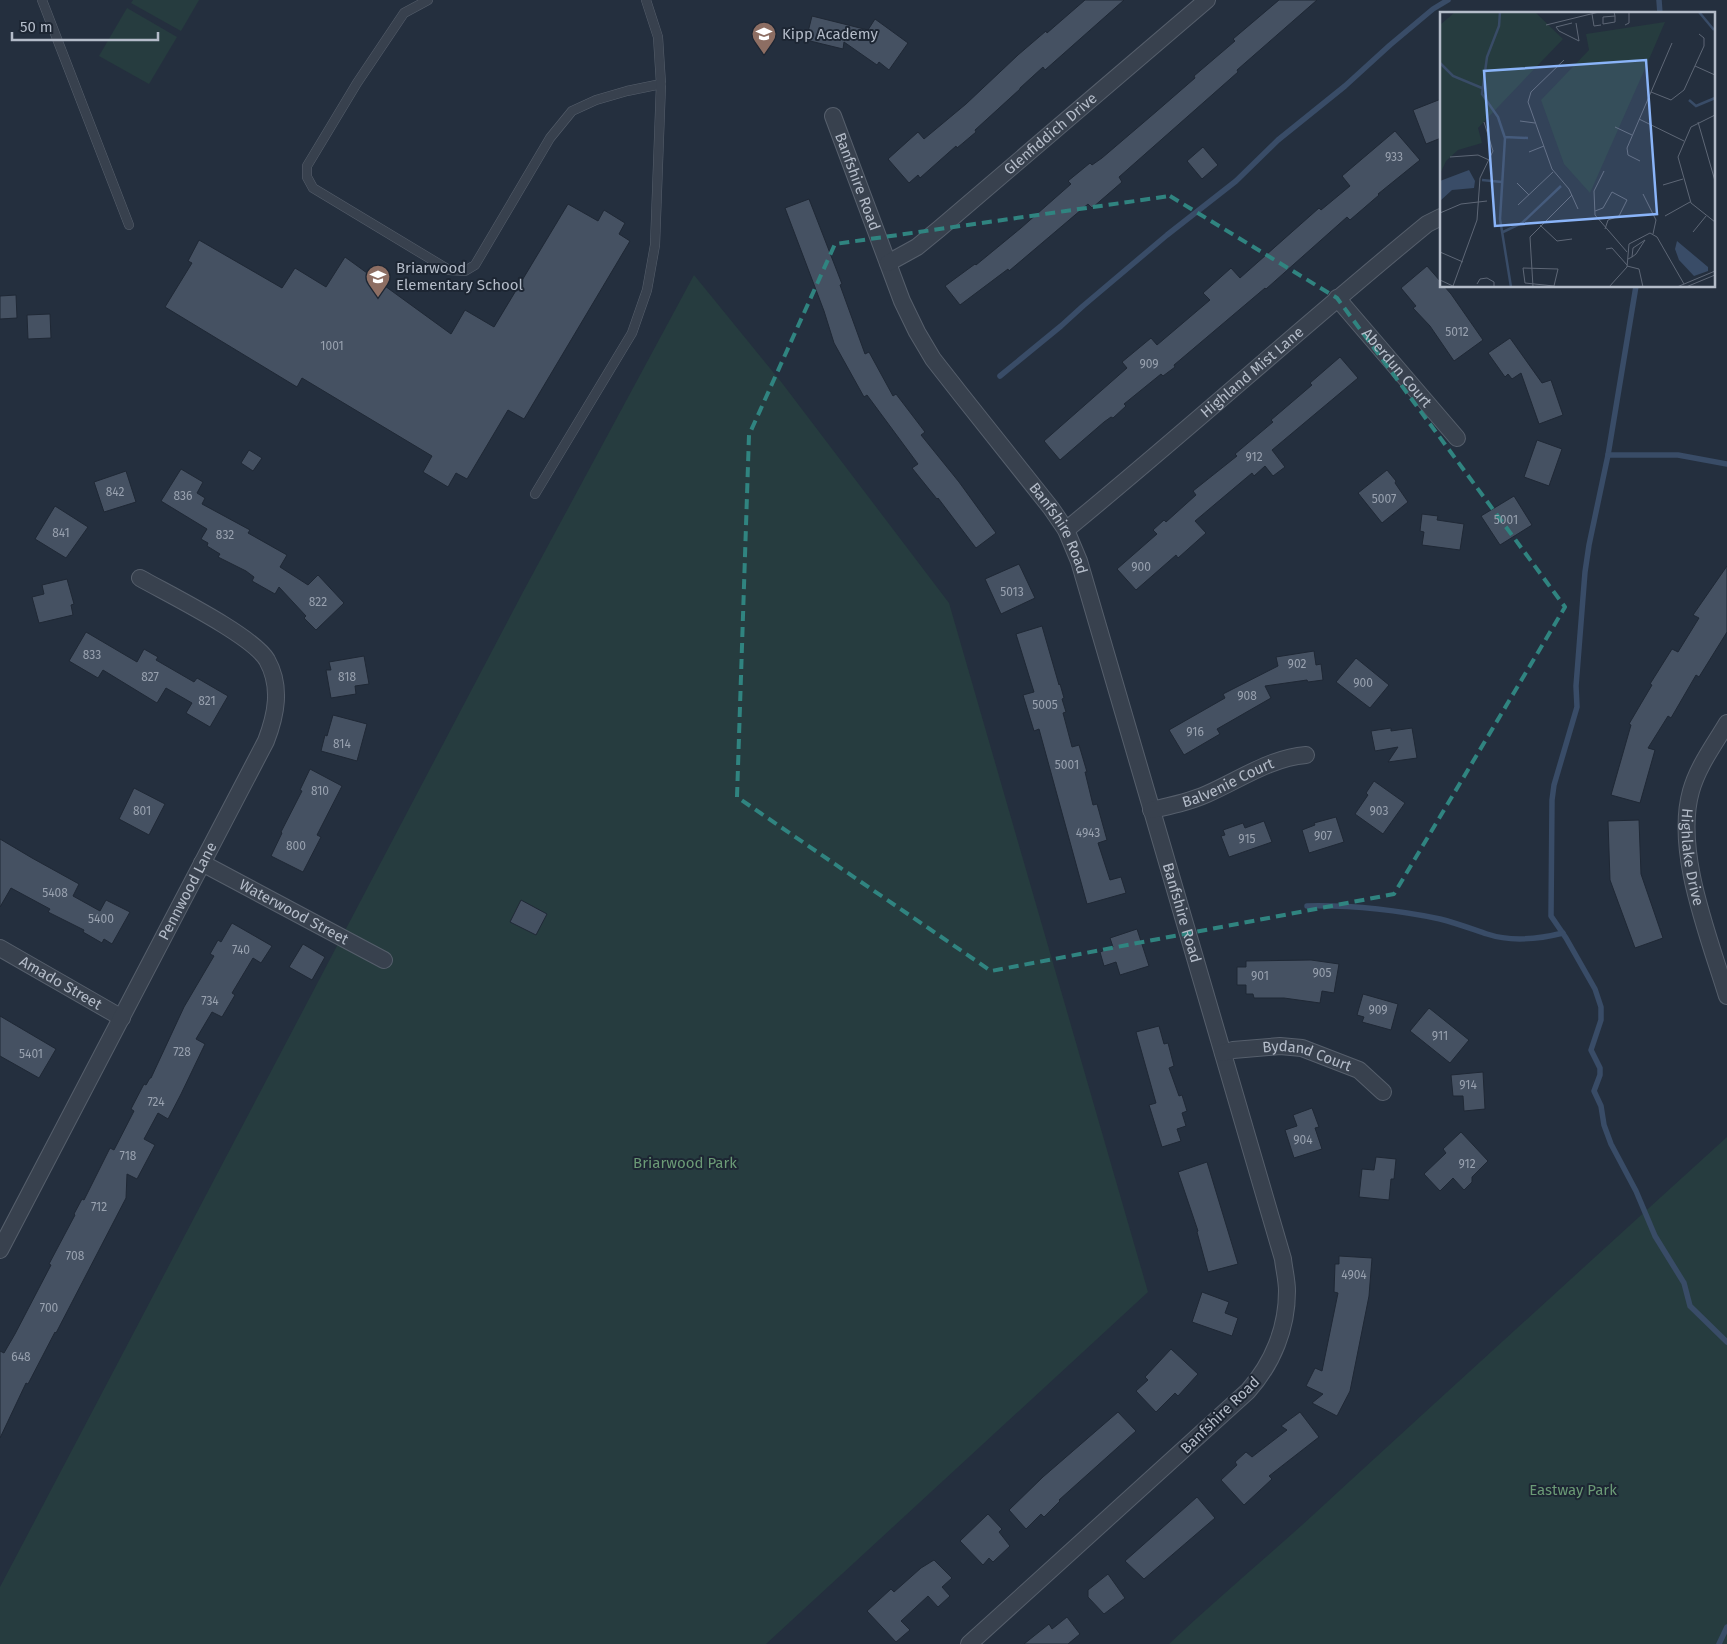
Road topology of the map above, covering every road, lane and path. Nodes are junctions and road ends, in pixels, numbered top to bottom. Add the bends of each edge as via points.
1 (42, 0) edge
2 (428, 0) edge
3 (646, 0) edge
4 (1207, 0) edge
5 (661, 84) junction
6 (834, 116) dead end
7 (1440, 218) edge
8 (129, 225) dead end
9 (888, 263) junction
10 (1338, 298) junction
11 (1457, 438) dead end
12 (535, 494) dead end
13 (1066, 530) junction
14 (140, 578) dead end
15 (1727, 723) edge
16 (1306, 755) dead end
17 (1151, 810) junction
18 (202, 863) junction
19 (0, 948) edge
20 (384, 960) dead end
21 (1727, 996) edge
22 (122, 1018) junction
23 (1223, 1053) junction
24 (1383, 1092) dead end
25 (0, 1250) edge
26 (969, 1644) edge

1 - 8 lane
2 - 5 lane via 404,13 384,40 307,166 313,188 449,270 465,272 475,265 550,138 572,111 596,100
3 - 5 lane via 658,37
4 - 9 street, Glenfiddich Drive via 939,229 917,247
5 - 12 lane via 655,246 647,290 632,333
6 - 9 street, Banfshire Road
7 - 10 street, Highland Mist Lane via 1427,224
9 - 13 street, Banfshire Road via 902,301 933,359
10 - 11 street, Aberdun Court
10 - 13 street, Highland Mist Lane
13 - 17 street, Banfshire Road via 1079,561
14 - 18 street, Pennwood Lane via 231,630 261,652 275,683 276,709 266,741
15 - 21 street, Highlake Drive via 1702,763 1691,791 1685,827 1687,854 1701,912
16 - 17 street, Balvenie Court via 1274,762 1206,794
17 - 23 street, Banfshire Road
18 - 20 street, Waterwood Street
18 - 22 street, Pennwood Lane
19 - 22 street, Amado Street
22 - 25 street, Pennwood Lane
23 - 24 street, Bydand Court via 1280,1046 1302,1048 1359,1070
23 - 26 street, Banfshire Road via 1283,1259 1286,1307 1274,1352 1260,1378 1248,1391

